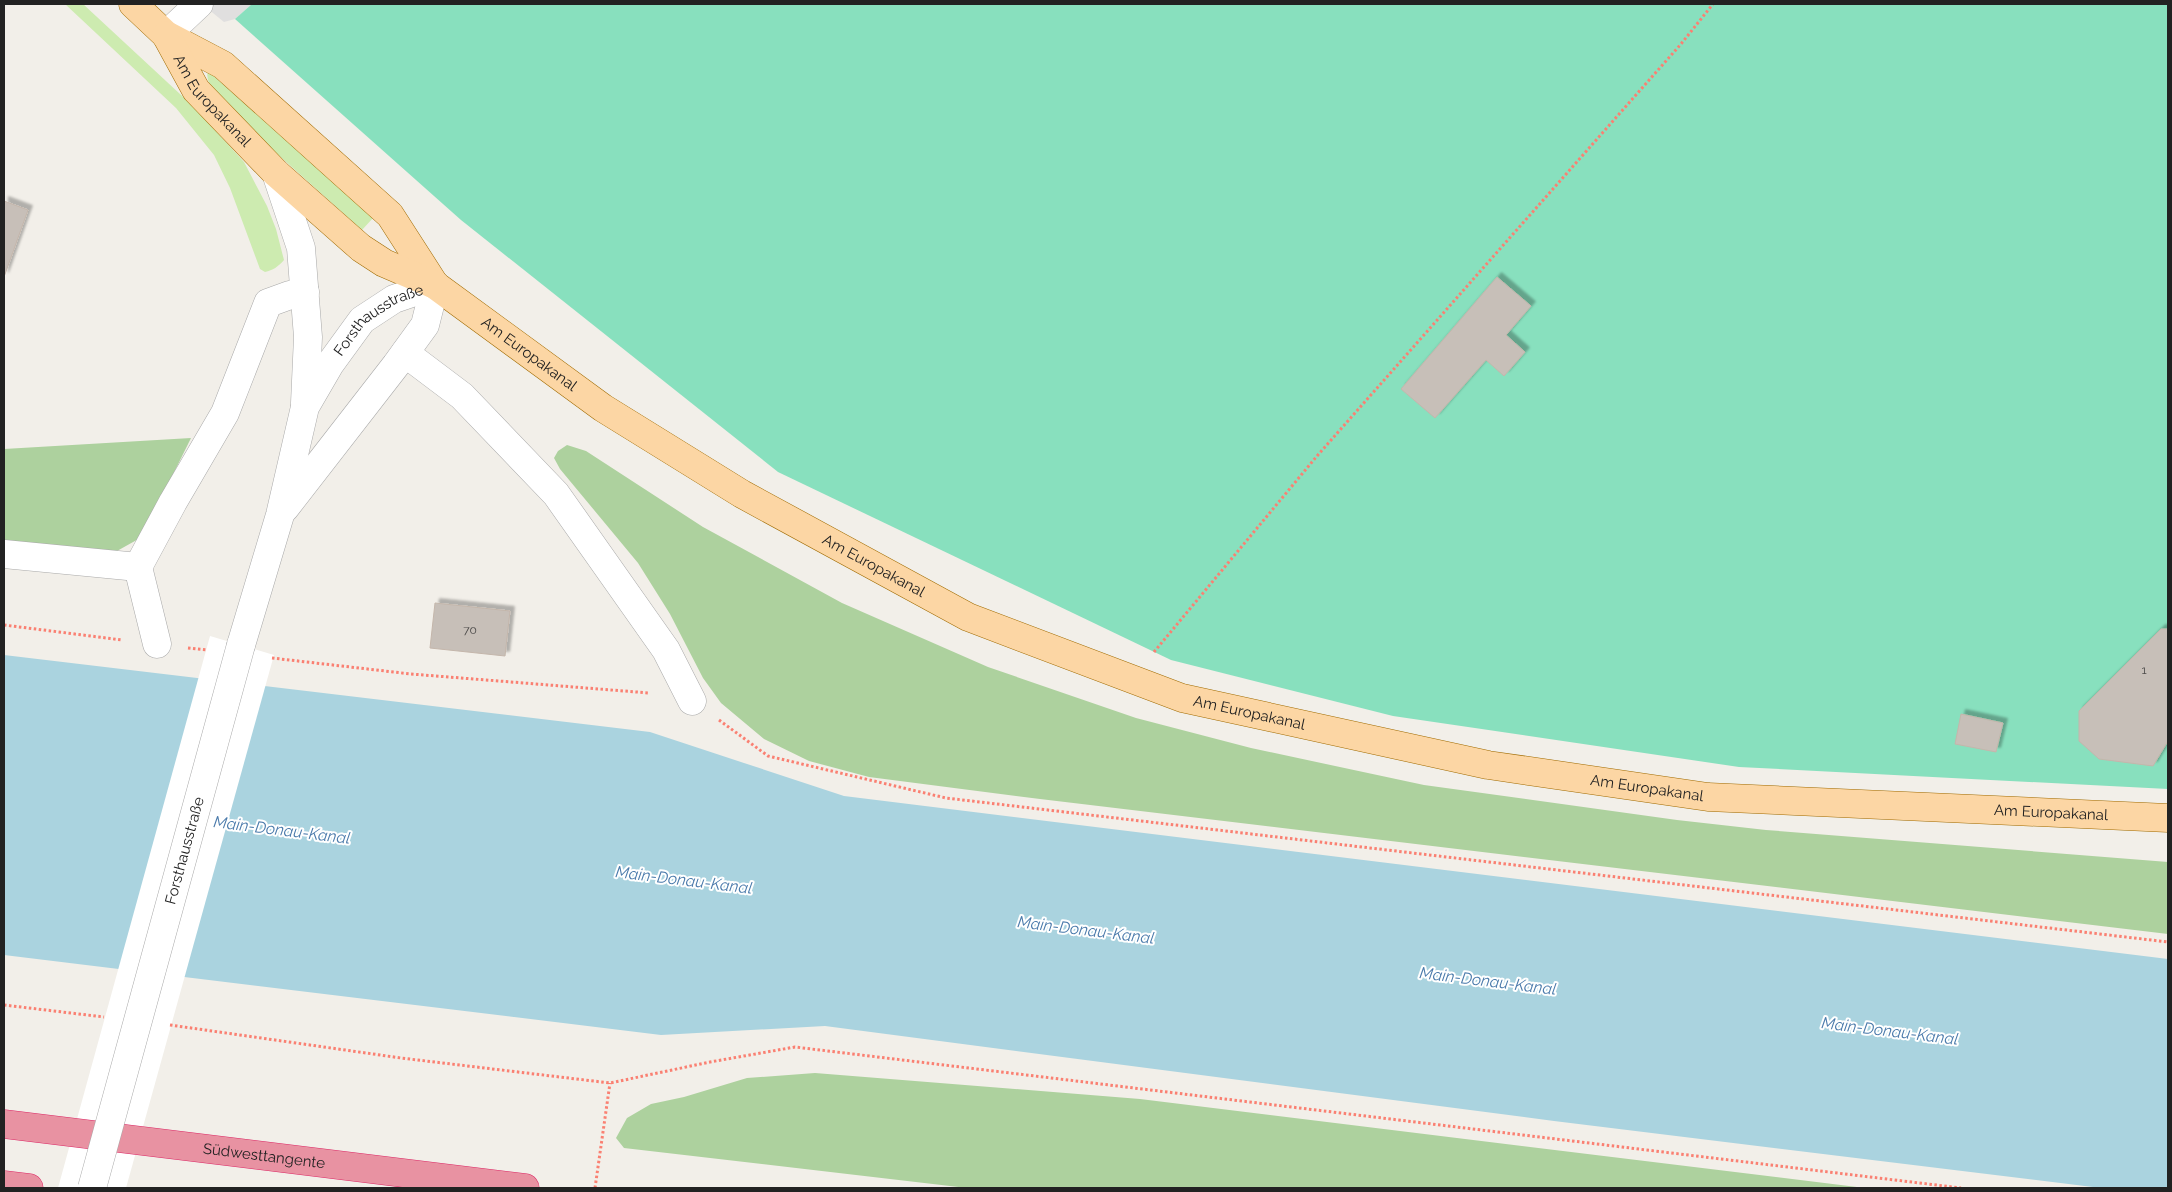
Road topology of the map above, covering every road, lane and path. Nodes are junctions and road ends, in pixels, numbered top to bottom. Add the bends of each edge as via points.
1 (133, 4) edge
2 (199, 4) edge
3 (1713, 4) edge
4 (166, 35) junction
5 (276, 173) junction
6 (435, 284) junction
7 (305, 292) junction
8 (404, 353) junction
9 (305, 407) junction
10 (280, 515) junction
11 (4, 554) edge
12 (138, 567) junction
13 (4, 625) edge
14 (157, 644) junction
15 (240, 651) junction
16 (1131, 679) junction
17 (692, 701) junction
18 (2168, 818) edge
19 (2168, 942) edge
20 (4, 1005) edge
21 (109, 1018) dead end
22 (167, 1025) dead end
23 (610, 1082) junction
24 (4, 1124) edge
25 (4, 1185) edge
26 (28, 1188) edge
27 (92, 1188) edge
28 (525, 1188) edge
29 (595, 1188) edge
30 (1961, 1188) edge

1 - 4 main road, Am Europakanal
2 - 4 street
3 - 16 path via 1317,456
4 - 5 main road, Am Europakanal via 196,90
4 - 6 main road, Am Europakanal via 223,65 390,215
5 - 6 main road, Am Europakanal via 361,248 384,263
5 - 7 street via 302,248
6 - 8 street, Forsthausstraße via 425,325
6 - 9 street, Forsthausstraße via 394,299 362,320 330,364
6 - 16 main road, Am Europakanal via 603,408 742,494 968,617
7 - 9 street via 308,337
7 - 12 street via 268,303 225,413
8 - 10 street, Forsthausstraße
8 - 17 street via 462,396 556,494 666,650
9 - 10 street, Forsthausstraße
10 - 15 street, Forsthausstraße
11 - 12 street
12 - 14 street
13 - 14 path
14 - 15 path
15 - 17 path via 411,674 658,693
15 - 27 street, Forsthausstraße, bridge
16 - 18 main road, Am Europakanal via 1182,698 1488,765 1708,797
17 - 19 path via 768,756 946,798
20 - 21 path
22 - 23 path via 401,1058
23 - 29 path
23 - 30 path via 795,1047
24 - 28 highway, Südwesttangente
25 - 26 highway

